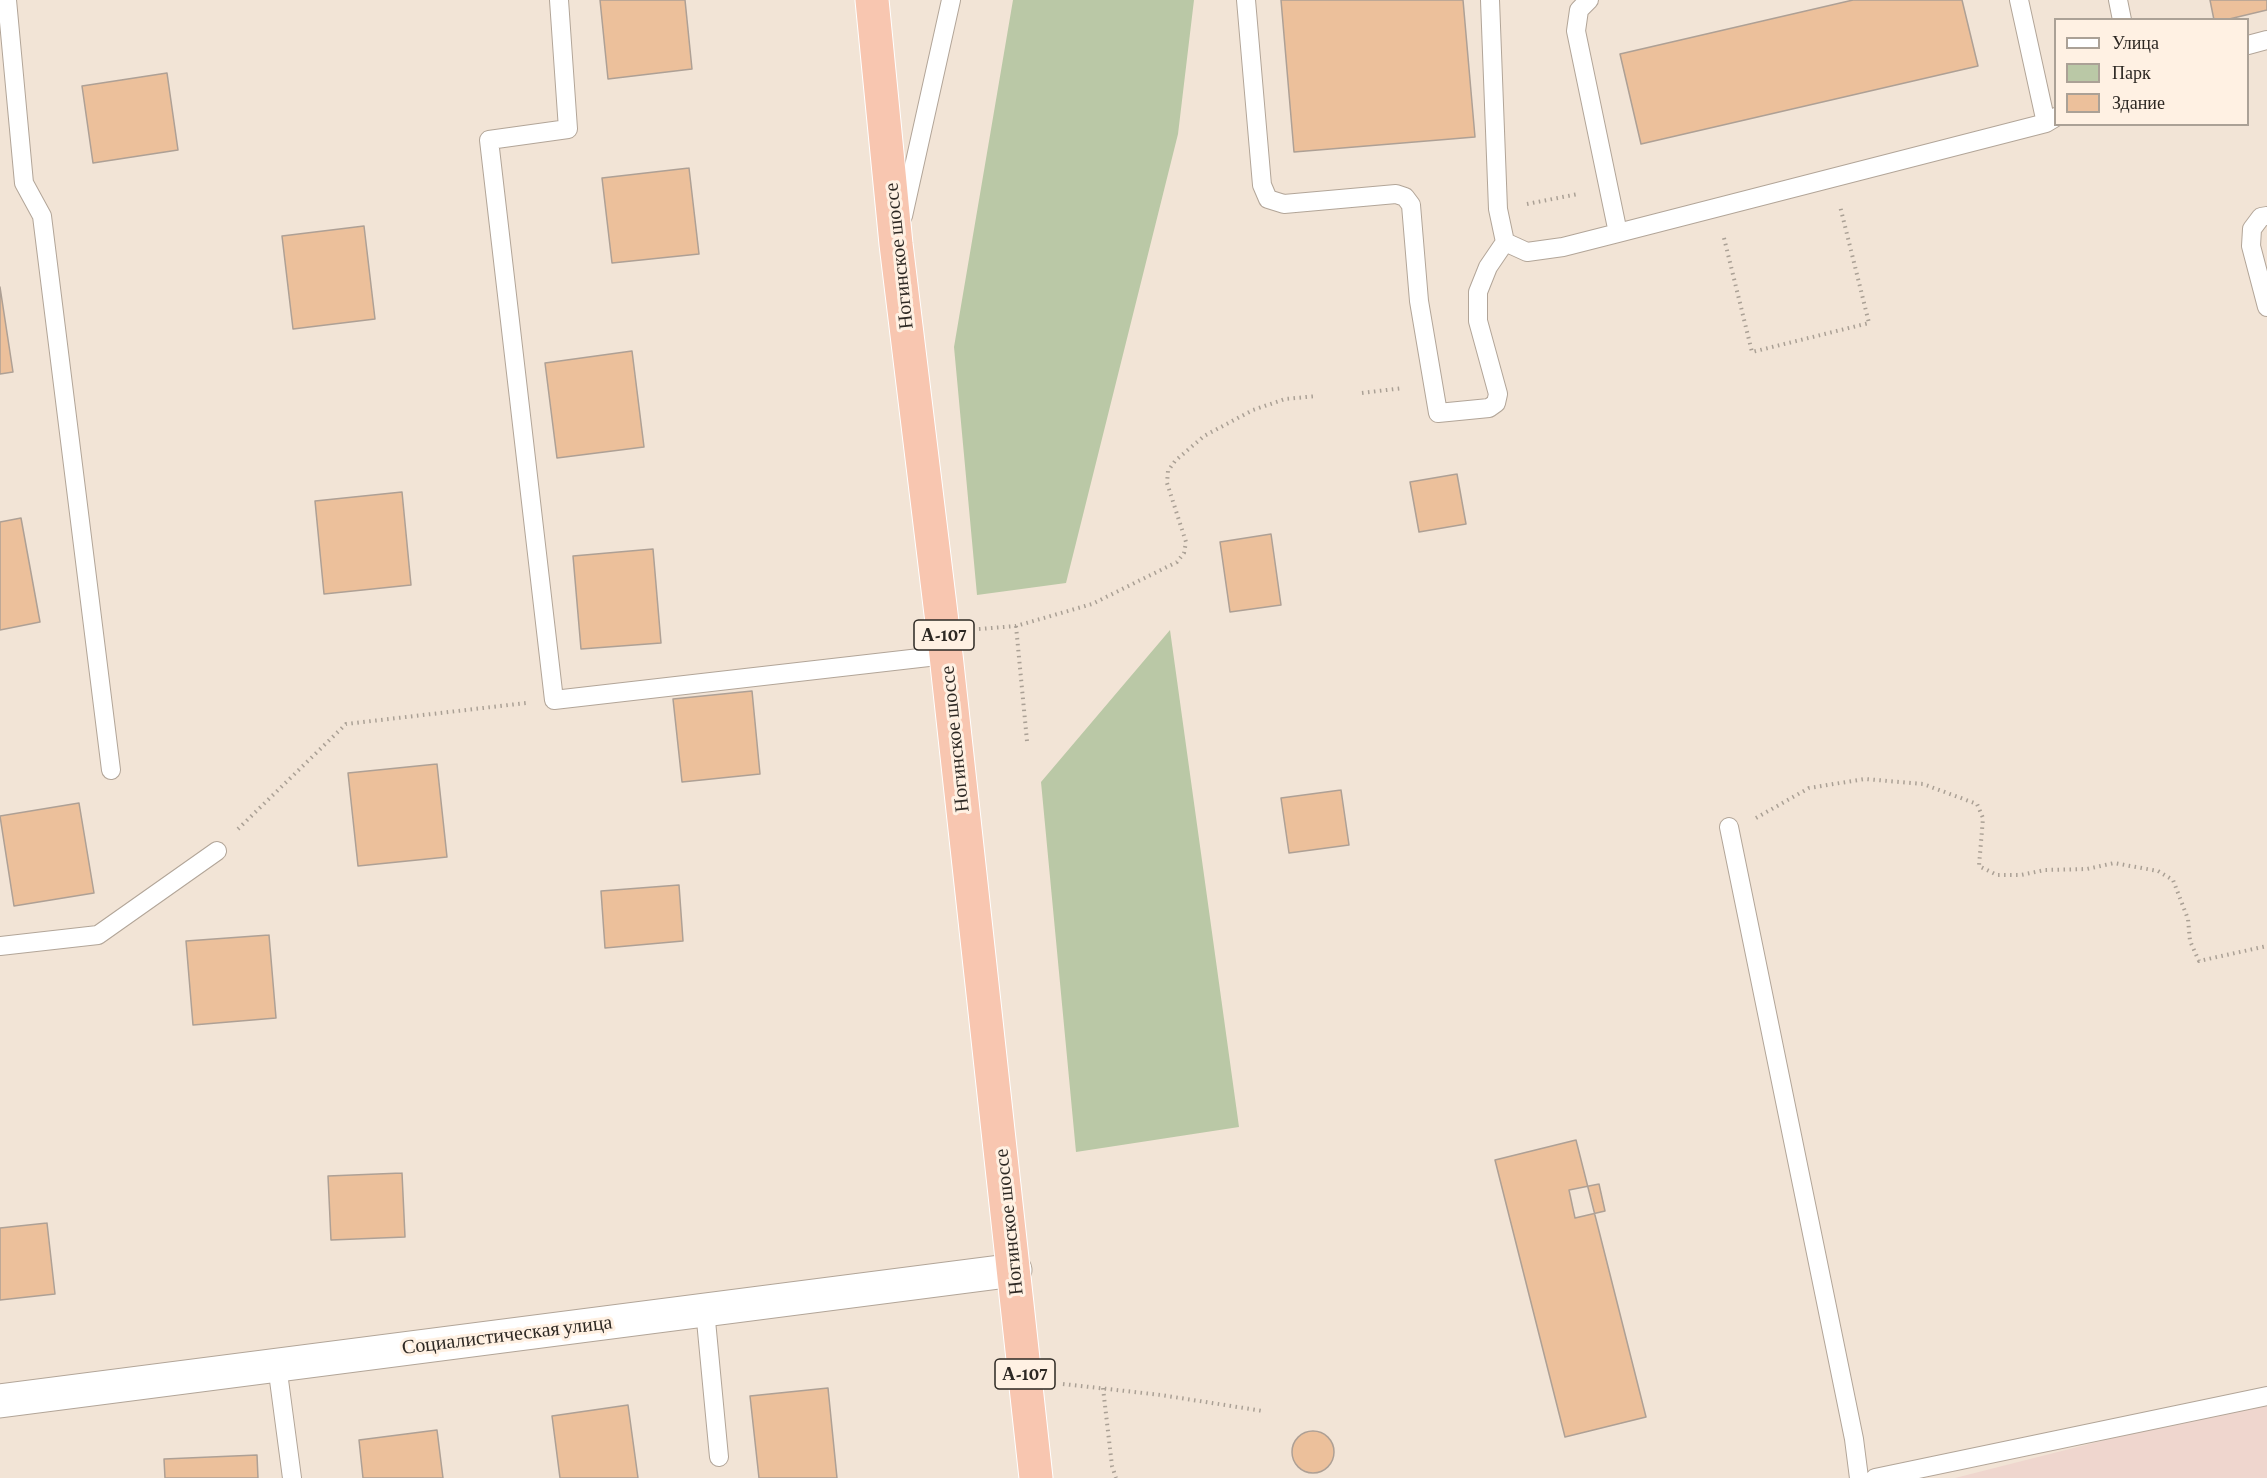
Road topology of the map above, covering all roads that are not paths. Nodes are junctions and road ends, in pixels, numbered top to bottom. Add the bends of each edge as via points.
1 (7, 0) edge
2 (559, 0) edge
3 (872, 0) edge
4 (951, 0) edge
5 (1246, 0) edge
6 (1490, 0) edge
7 (1589, 0) edge
8 (2019, 0) edge
9 (2118, 0) edge
10 (2122, 18) edge
11 (2267, 40) edge
12 (2249, 44) edge
13 (2050, 120) edge
14 (2267, 216) edge
15 (1618, 233) junction
16 (1505, 242) junction
17 (896, 244) junction
18 (2267, 307) edge
19 (945, 644) junction
20 (111, 770) dead end
21 (1729, 827) road end
22 (216, 851) road end
23 (0, 946) edge
24 (1015, 1270) junction
25 (705, 1310) junction
26 (277, 1365) junction
27 (2267, 1396) edge
28 (0, 1401) edge
29 (719, 1457) dead end
30 (292, 1478) edge
31 (1036, 1478) edge
32 (1859, 1478) edge
33 (1875, 1478) edge

1 - 20 lane via 24,183 42,216
2 - 19 lane via 568,129 489,140 554,700
3 - 17 highway, Ногинское шоссе / А-107
4 - 17 lane
5 - 16 lane via 1262,185 1268,199 1284,204 1395,194 1405,197 1411,205 1419,301 1438,413 1489,408 1496,403 1498,394 1478,321 1478,292 1488,267
6 - 16 lane via 1498,209
7 - 15 lane via 1579,10 1576,31
8 - 13 lane
9 - 10 lane
11 - 12 lane
13 - 15 lane
14 - 18 lane via 2261,217 2252,229 2251,246
15 - 16 lane via 1527,252
17 - 19 highway, Ногинское шоссе / А-107
19 - 24 highway, Ногинское шоссе / А-107
21 - 32 lane
22 - 23 lane via 98,935
24 - 25 street, Социалистическая улица
24 - 31 highway, Ногинское шоссе / А-107
25 - 26 street, Социалистическая улица
25 - 29 lane
26 - 28 street, Социалистическая улица
26 - 30 lane
27 - 33 lane

